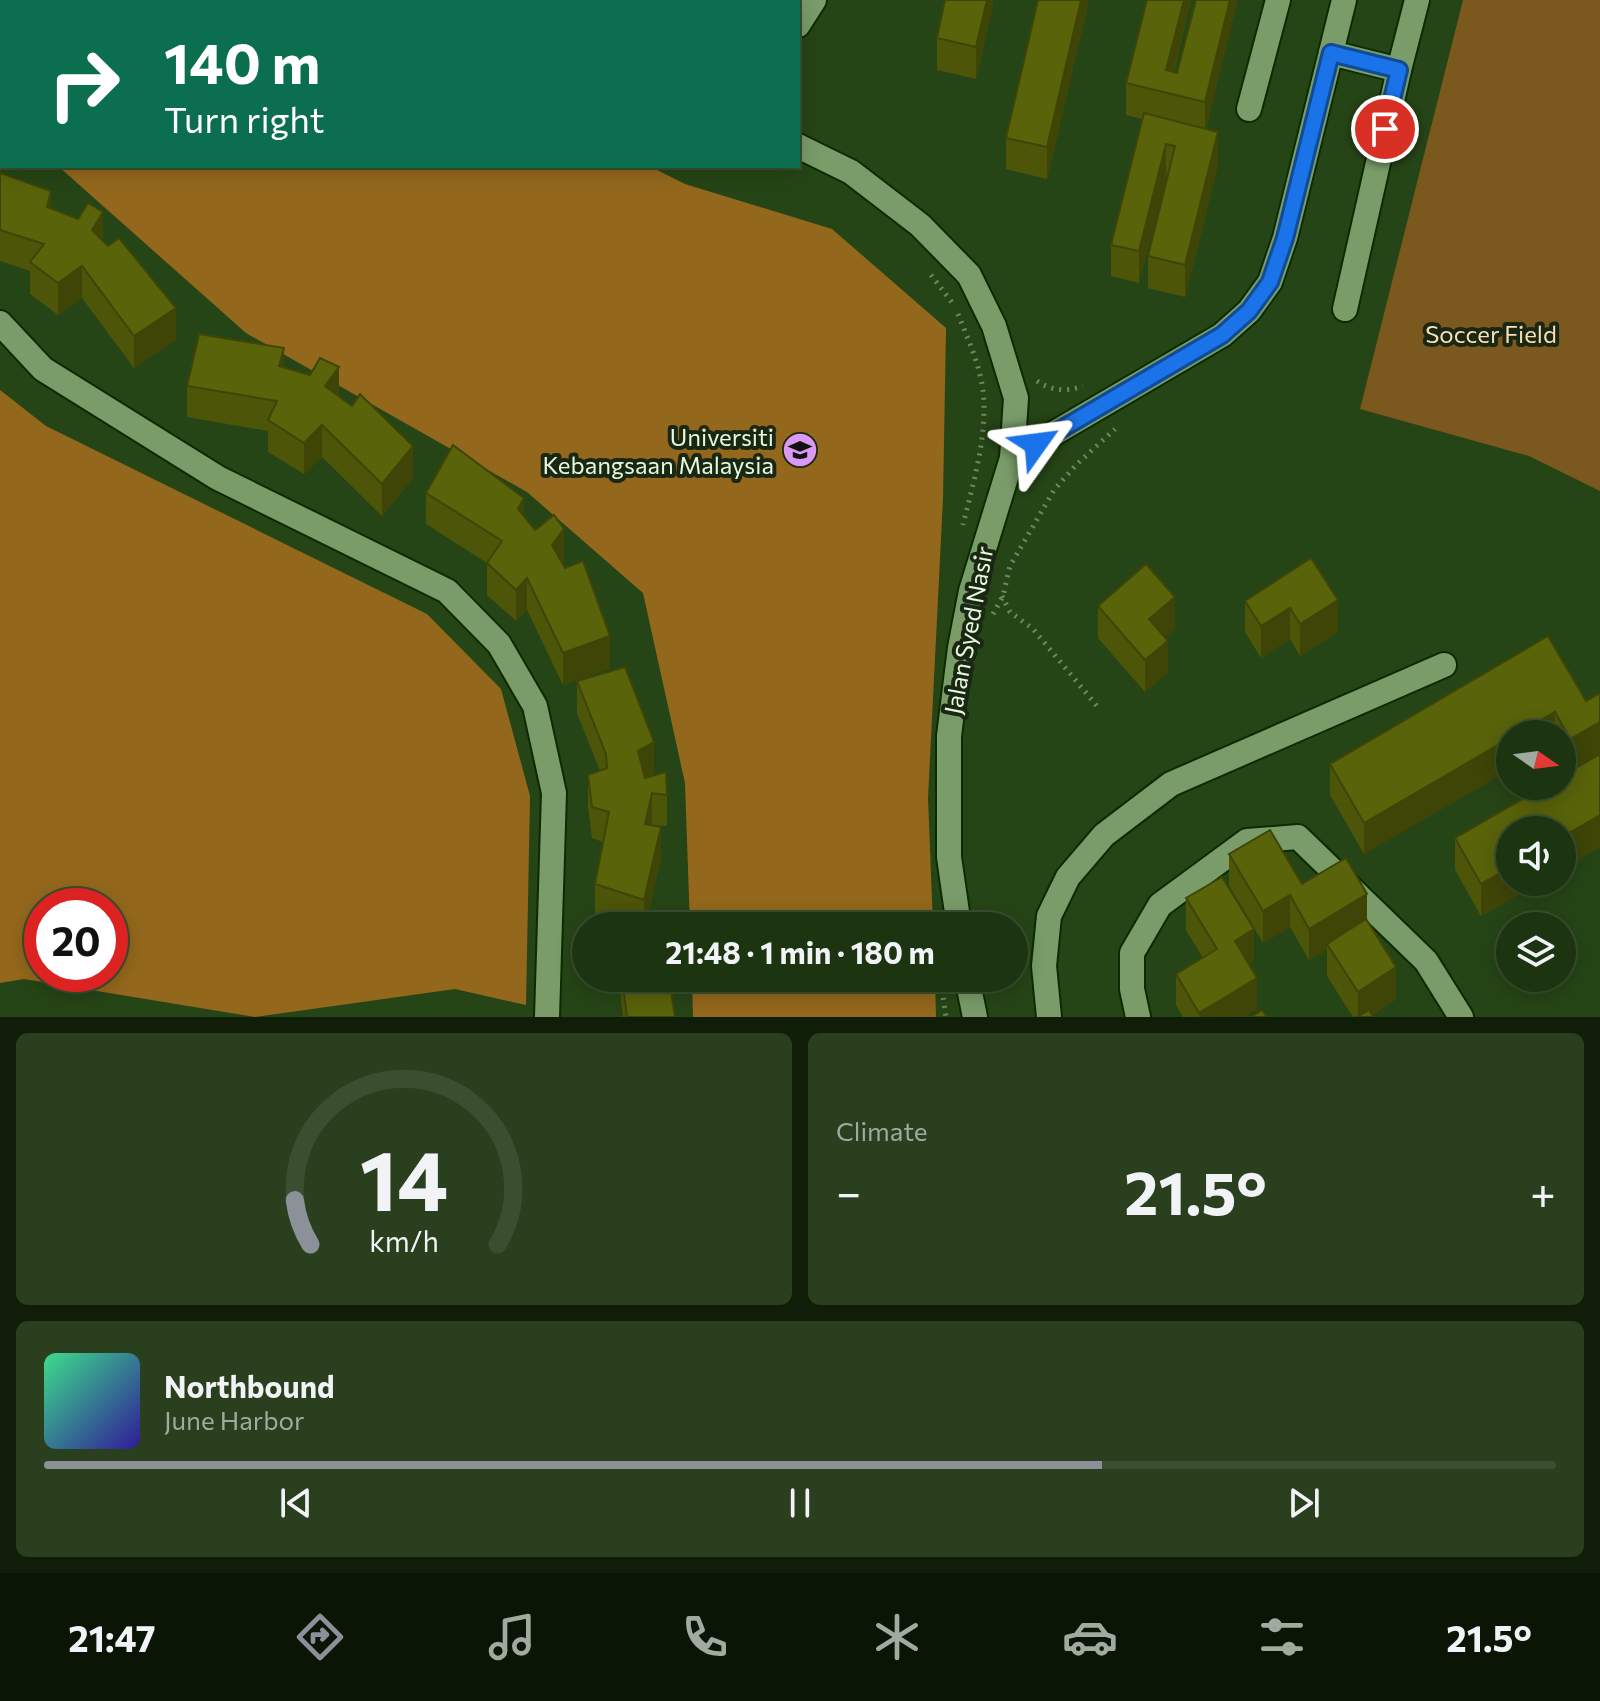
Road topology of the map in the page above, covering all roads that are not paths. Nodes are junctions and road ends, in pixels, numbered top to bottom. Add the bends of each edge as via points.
1 (814, 0) edge
2 (1278, 0) edge
3 (1417, 0) edge
4 (1341, 1) edge
5 (800, 22) edge
6 (1331, 53) junction
7 (1399, 70) junction
8 (1249, 109) dead end
9 (800, 147) edge
10 (1345, 309) dead end
11 (0, 323) edge
12 (1012, 458) junction
13 (1444, 665) dead end
14 (957, 912) edge
15 (970, 992) edge
16 (1455, 1014) edge
17 (547, 1017) edge
18 (975, 1017) edge
19 (1049, 1017) edge
20 (1138, 1017) edge

1 - 5 street
2 - 8 street
3 - 7 street
4 - 6 street
6 - 7 street
6 - 12 street via 1285,238 1270,282 1249,311 1222,335
7 - 10 street
9 - 12 street, Jalan Syed Nasir via 851,172 920,225 969,275 994,326 1016,398
11 - 17 street via 43,369 218,478 447,591 499,644 535,706 554,793
12 - 14 street, Jalan Syed Nasir via 971,591 949,736 949,857
13 - 19 street via 1171,784 1104,835 1068,877 1049,916 1044,966
15 - 18 street
16 - 20 street via 1426,961 1298,837 1247,841 1160,905 1132,953

